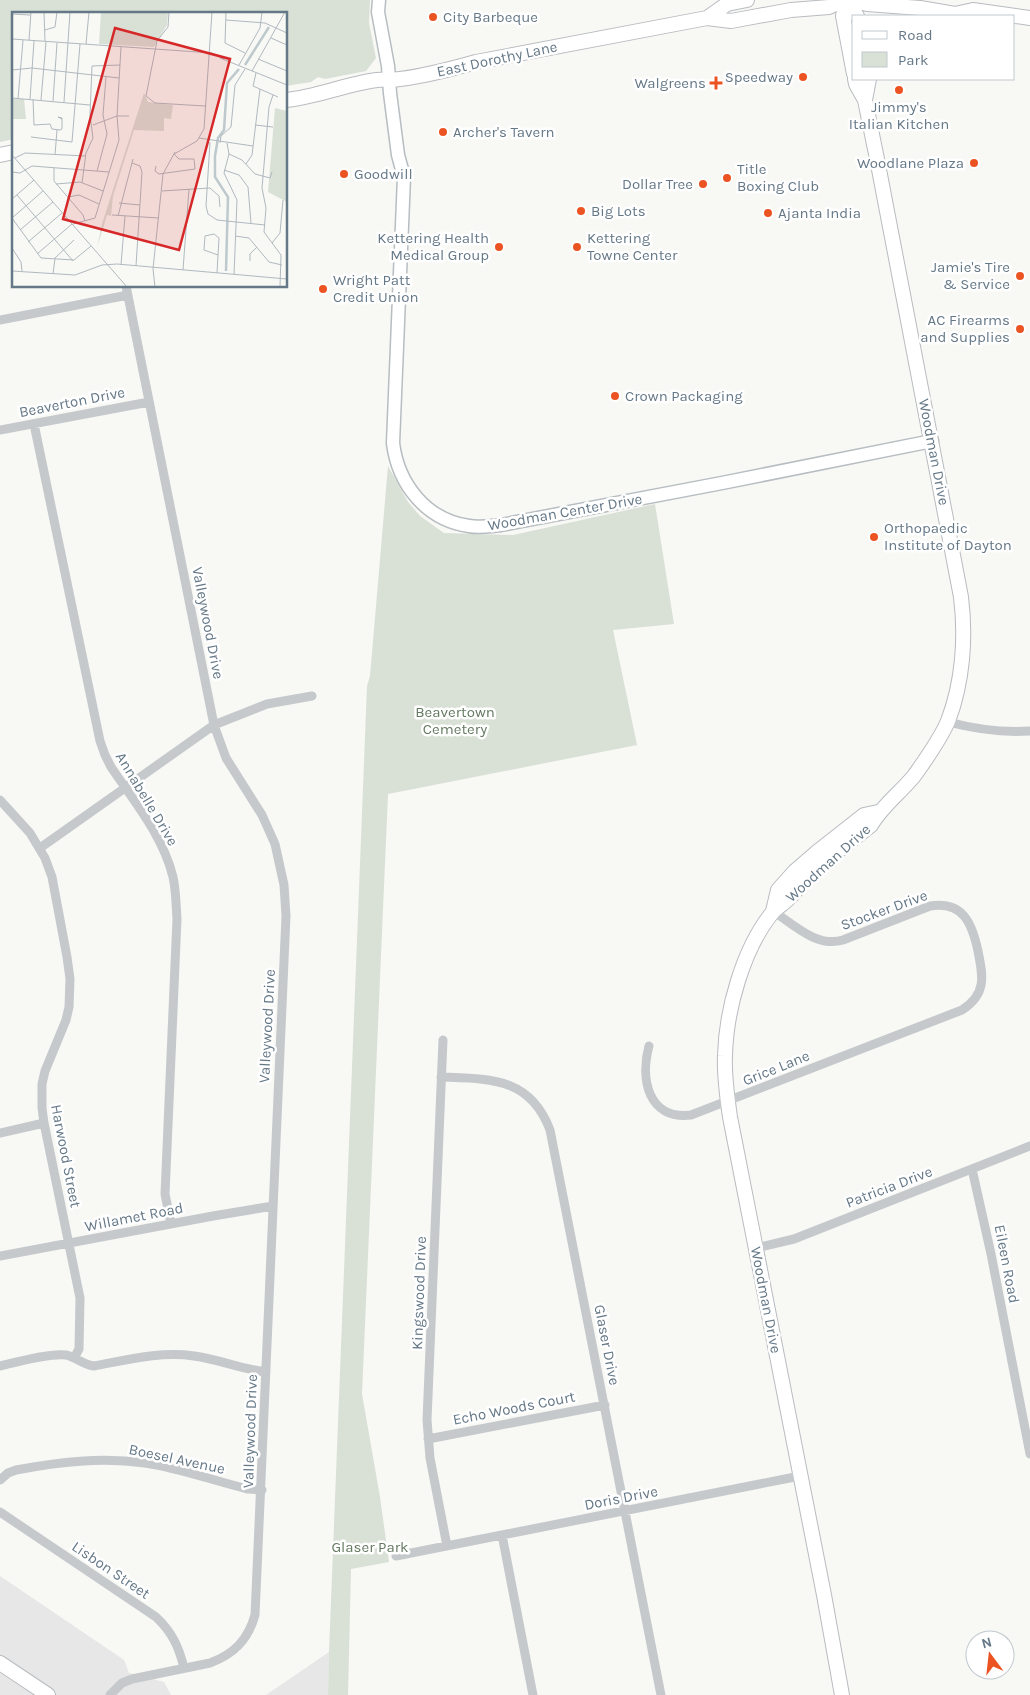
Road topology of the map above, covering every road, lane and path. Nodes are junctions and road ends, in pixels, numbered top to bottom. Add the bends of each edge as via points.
1 (379, 0) edge
2 (747, 0) edge
3 (846, 0) edge
4 (961, 0) edge
5 (973, 10) junction
6 (856, 15) edge
7 (1009, 15) edge
8 (1015, 16) edge
9 (708, 18) junction
10 (1030, 18) edge
11 (852, 63) edge
12 (389, 80) junction
13 (855, 80) edge
14 (869, 80) edge
15 (288, 100) edge
16 (865, 100) junction
17 (127, 291) edge
18 (0, 320) edge
19 (149, 402) junction
20 (34, 424) junction
21 (0, 430) edge
22 (932, 441) junction
23 (312, 696) dead end
24 (948, 722) junction
25 (214, 725) junction
26 (1030, 731) edge
27 (126, 789) junction
28 (0, 800) edge
29 (40, 848) junction
30 (773, 911) junction
31 (962, 1010) joint
32 (443, 1040) dead end
33 (649, 1046) dead end
34 (442, 1077) junction
35 (728, 1102) junction
36 (44, 1123) junction
37 (0, 1133) edge
38 (1030, 1146) edge
39 (972, 1169) junction
40 (273, 1206) junction
41 (171, 1224) junction
42 (70, 1243) junction
43 (756, 1248) junction
44 (0, 1256) edge
45 (74, 1358) junction
46 (0, 1366) edge
47 (266, 1372) junction
48 (605, 1405) junction
49 (428, 1439) junction
50 (1030, 1454) edge
51 (800, 1476) junction
52 (0, 1480) edge
53 (262, 1490) junction
54 (625, 1510) junction
55 (0, 1512) edge
56 (502, 1536) junction
57 (447, 1546) junction
58 (396, 1556) dead end
59 (0, 1663) edge
60 (184, 1668) junction
61 (48, 1695) edge
62 (110, 1695) edge
63 (533, 1695) edge
64 (661, 1695) edge
65 (842, 1695) edge

1 - 12 street, Woodman Center Drive
2 - 9 main road, East Dorothy Lane via 726,4
3 - 5 main road, East Dorothy Lane via 954,14
3 - 6 main road
3 - 9 main road, East Dorothy Lane via 829,7 731,21
3 - 11 main road via 843,16
4 - 5 main road
5 - 7 main road, East Dorothy Lane
8 - 10 main road, East Dorothy Lane
9 - 12 main road, East Dorothy Lane
12 - 15 main road, East Dorothy Lane
12 - 22 street, Woodman Center Drive via 398,156 404,177 393,443 403,479 417,499 437,515 452,522 480,527 520,522
13 - 16 main road, Woodman Drive
14 - 16 main road, Woodman Drive
16 - 22 main road, Woodman Drive
17 - 18 street
17 - 19 street, Valleywood Drive
19 - 20 street, Beaverton Drive
19 - 25 street, Valleywood Drive
20 - 21 street, Beaverton Drive
20 - 27 street, Annabelle Drive via 100,742
22 - 24 main road, Woodman Drive via 964,615 960,671
23 - 25 street via 267,704
24 - 26 street via 974,729
24 - 30 main road, Woodman Drive via 933,749 896,796 878,812 864,815 795,872 778,890
25 - 27 street
25 - 40 street, Valleywood Drive via 226,758 270,830 284,884 286,916
27 - 29 street
27 - 41 street, Annabelle Drive via 161,845 175,890 177,938 165,1194
28 - 29 street, Harwood Street
29 - 36 street, Harwood Street via 52,877 70,979 66,1020 42,1084
30 - 31 street, Stocker Drive via 815,938 829,942 843,940 930,906 954,908 972,926 982,972 978,994
30 - 35 main road, Woodman Drive via 748,956 736,988 725,1055
31 - 35 street, Grice Lane
32 - 34 street, Kingswood Drive
33 - 35 street, Grice Lane via 646,1079 652,1098 662,1109 684,1116
34 - 48 street, Glaser Drive via 504,1083 527,1096 546,1118 554,1144
34 - 49 street, Kingswood Drive
35 - 43 main road, Woodman Drive
36 - 37 street
36 - 42 street, Harwood Street
38 - 39 street, Patricia Drive
39 - 43 street, Patricia Drive via 794,1238
39 - 50 street, Eileen Road
40 - 41 street, Willamet Road
40 - 47 street, Valleywood Drive
41 - 42 street, Willamet Road
42 - 44 street, Willamet Road
42 - 45 street, Harwood Street via 81,1308 79,1349
43 - 51 main road, Woodman Drive
45 - 46 street via 58,1354
45 - 47 street via 94,1366 178,1354
47 - 53 street, Valleywood Drive
48 - 49 street, Echo Woods Court
48 - 54 street, Glaser Drive
49 - 57 street, Kingswood Drive
51 - 54 street, Doris Drive
51 - 65 main road, Woodman Drive
52 - 53 street, Boesel Avenue via 16,1470 100,1459 145,1463
53 - 60 street, Valleywood Drive via 257,1603 253,1624 233,1652 210,1663
54 - 56 street, Doris Drive
54 - 64 street, Glaser Drive
55 - 60 street, Lisbon Street via 156,1618 171,1634
56 - 57 street, Doris Drive
56 - 63 street
57 - 58 street, Doris Drive
59 - 61 main road
60 - 62 street, Valleywood Drive via 132,1679

